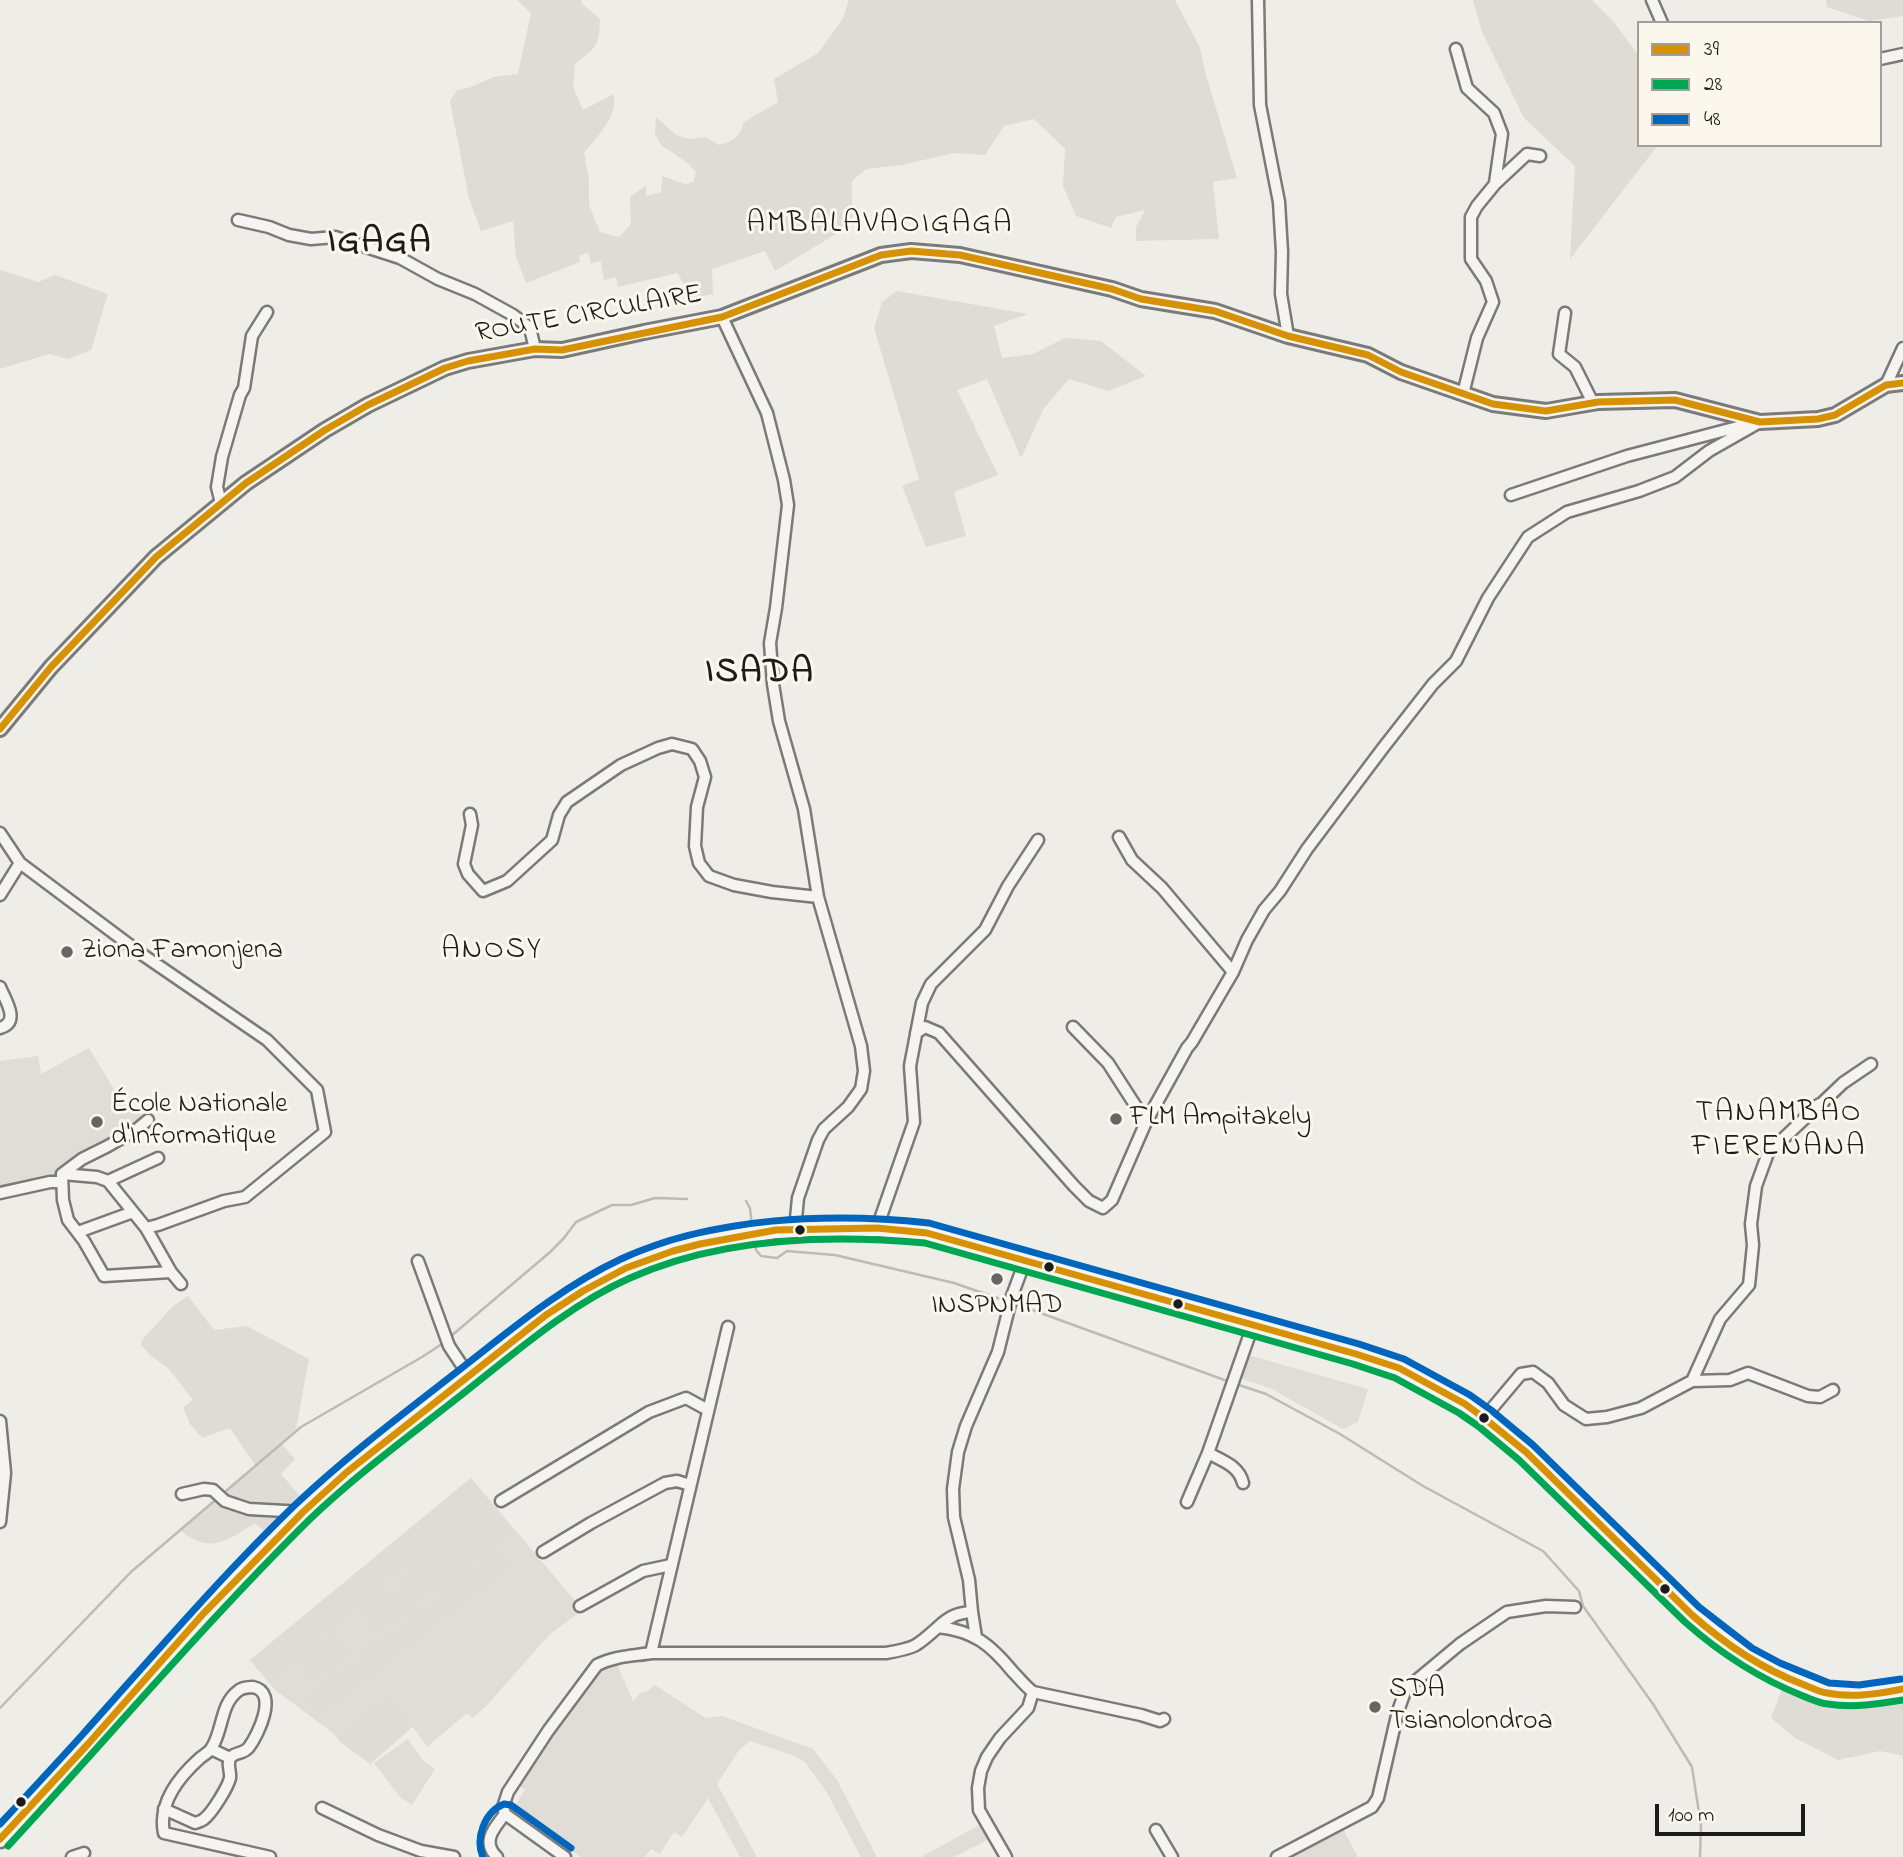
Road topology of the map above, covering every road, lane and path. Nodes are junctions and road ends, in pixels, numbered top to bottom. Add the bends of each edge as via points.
1 (1258, 0) edge
2 (1652, 0) edge
3 (1661, 21) edge
4 (1456, 49) dead end
5 (1903, 54) edge
6 (1882, 59) edge
7 (1540, 156) dead end
8 (1495, 184) junction
9 (238, 220) dead end
10 (267, 312) dead end
11 (1565, 313) dead end
12 (722, 317) junction
13 (1288, 336) junction
14 (1903, 348) edge
15 (535, 349) junction
16 (1903, 383) edge
17 (1886, 385) junction
18 (1463, 394) junction
19 (1593, 403) junction
20 (1760, 422) junction
21 (1511, 495) dead end
22 (221, 503) junction
23 (0, 729) edge
24 (470, 814) dead end
25 (0, 833) edge
26 (1119, 837) dead end
27 (1038, 840) dead end
28 (20, 863) junction
29 (0, 895) edge
30 (818, 897) junction
31 (1233, 972) junction
32 (0, 986) edge
33 (1073, 1027) dead end
34 (0, 1028) edge
35 (916, 1033) junction
36 (1871, 1064) dead end
37 (148, 1119) dead end
38 (1146, 1122) junction
39 (158, 1158) dead end
40 (62, 1178) junction
41 (108, 1181) junction
42 (0, 1193) edge
43 (133, 1212) junction
44 (146, 1227) junction
45 (877, 1228) junction
46 (795, 1229) junction
47 (78, 1232) junction
48 (418, 1261) dead end
49 (1026, 1261) junction
50 (171, 1272) junction
51 (181, 1284) dead end
52 (1253, 1325) junction
53 (728, 1327) dead end
54 (469, 1376) junction
55 (1692, 1381) junction
56 (1833, 1391) dead end
57 (708, 1410) junction
58 (1484, 1418) junction
59 (0, 1422) edge
60 (1208, 1453) junction
61 (0, 1461) edge
62 (5, 1473) junction
63 (1243, 1483) dead end
64 (690, 1485) junction
65 (182, 1494) dead end
66 (501, 1501) dead end
67 (1187, 1502) dead end
68 (303, 1512) junction
69 (0, 1522) edge
70 (543, 1552) dead end
71 (671, 1565) junction
72 (580, 1606) dead end
73 (1575, 1607) dead end
74 (972, 1612) junction
75 (937, 1627) junction
76 (976, 1637) junction
77 (651, 1653) junction
78 (1903, 1689) edge
79 (1033, 1692) junction
80 (1164, 1719) dead end
81 (211, 1749) junction
82 (230, 1759) junction
83 (322, 1808) dead end
84 (164, 1809) junction
85 (505, 1814) junction
86 (1156, 1830) dead end
87 (0, 1839) edge
88 (84, 1853) dead end
89 (72, 1857) edge
90 (270, 1857) edge
91 (454, 1857) edge
92 (497, 1857) edge
93 (565, 1857) edge
94 (1006, 1857) edge
95 (1172, 1857) edge
96 (1277, 1857) edge

1 - 13 street via 1260,105 1279,202 1281,294
2 - 3 street
4 - 8 street via 1467,88 1494,113 1502,134
5 - 6 street
7 - 8 street via 1527,154
8 - 18 street via 1471,217 1471,259 1493,302 1477,338
9 - 15 street via 311,239 335,237 400,258 513,315 530,328
10 - 22 street via 252,336 244,388 222,457 217,487
11 - 19 street via 1559,354 1575,367
12 - 13 street, ROUTE CIRCULAIRE via 881,254 911,251 960,256 1141,299 1215,311
12 - 15 street, ROUTE CIRCULAIRE via 562,350
12 - 30 street via 767,413 784,480 788,505 770,643 773,684 804,809
13 - 18 street, ROUTE CIRCULAIRE via 1368,355
14 - 17 street
15 - 22 street, ROUTE CIRCULAIRE via 445,368 368,405 324,430
16 - 17 street, ROUTE CIRCULAIRE
17 - 20 street, ROUTE CIRCULAIRE via 1835,415
18 - 19 street, ROUTE CIRCULAIRE via 1493,404 1546,411
19 - 20 street, ROUTE CIRCULAIRE via 1675,400
20 - 21 street via 1627,456
20 - 31 street via 1675,477 1567,512 1528,537 1488,598 1456,661 1382,748 1307,849 1264,911
22 - 23 street, ROUTE CIRCULAIRE via 156,556 51,667
24 - 30 street via 464,864 483,891 507,881 552,840 567,802 621,765 672,744 692,750 705,777 697,807 695,846 699,863 709,876 734,885
25 - 28 street
26 - 31 street via 1132,860 1162,888
27 - 35 street via 985,930 931,984
28 - 29 street
28 - 44 street via 267,1040 317,1090 325,1132 255,1189 245,1197
30 - 46 street via 864,1071 861,1089 818,1140 798,1198
31 - 38 street
32 - 34 street via 11,1016 7,1026
33 - 38 street via 1108,1063
35 - 38 street via 925,1027 939,1033 1074,1186 1102,1208 1112,1200
35 - 45 street via 910,1066 914,1122
36 - 55 street via 1809,1110 1768,1153 1756,1186 1749,1285 1720,1319
37 - 40 street via 82,1158
39 - 41 street
40 - 41 street
40 - 42 street
40 - 47 street via 68,1220
41 - 43 street
43 - 44 street
43 - 47 street
44 - 50 street
45 - 46 main road
45 - 49 main road via 927,1233
46 - 54 main road via 700,1244 626,1268 545,1315
47 - 50 street via 104,1276
48 - 54 street via 447,1341
49 - 52 main road
49 - 74 street via 998,1353 958,1452 954,1517
50 - 51 street
52 - 58 main road via 1399,1368
52 - 60 street
53 - 57 street
54 - 68 main road
55 - 56 street via 1730,1380 1748,1373 1808,1396
55 - 58 street via 1641,1408 1586,1419 1564,1405 1533,1372 1521,1374
57 - 64 street
57 - 66 street via 686,1398 649,1412
58 - 78 main road via 1526,1452 1676,1601 1754,1662 1830,1694 1869,1696
59 - 62 street
60 - 63 street via 1241,1473
60 - 67 street
61 - 62 street
62 - 69 street
64 - 70 street via 665,1483
64 - 71 street
65 - 68 street via 213,1490 225,1501 249,1509
68 - 87 main road via 203,1614
71 - 72 street via 643,1571
71 - 77 street
73 - 96 street via 1507,1612 1406,1689 1372,1807
74 - 75 street via 949,1617
74 - 76 street
75 - 76 street
75 - 77 street via 911,1648 886,1653
76 - 79 street
77 - 85 street via 597,1665 508,1792
79 - 80 street
79 - 94 street via 1028,1708 986,1757 978,1788 979,1810
81 - 82 street
81 - 82 street via 231,1699 238,1690 256,1688 266,1700 266,1710 250,1746
81 - 84 street via 182,1776
82 - 84 street via 230,1779 203,1820 195,1823
83 - 91 street via 421,1851
84 - 90 street via 163,1833
85 - 92 street via 489,1841
85 - 93 street
86 - 95 street
88 - 89 street

